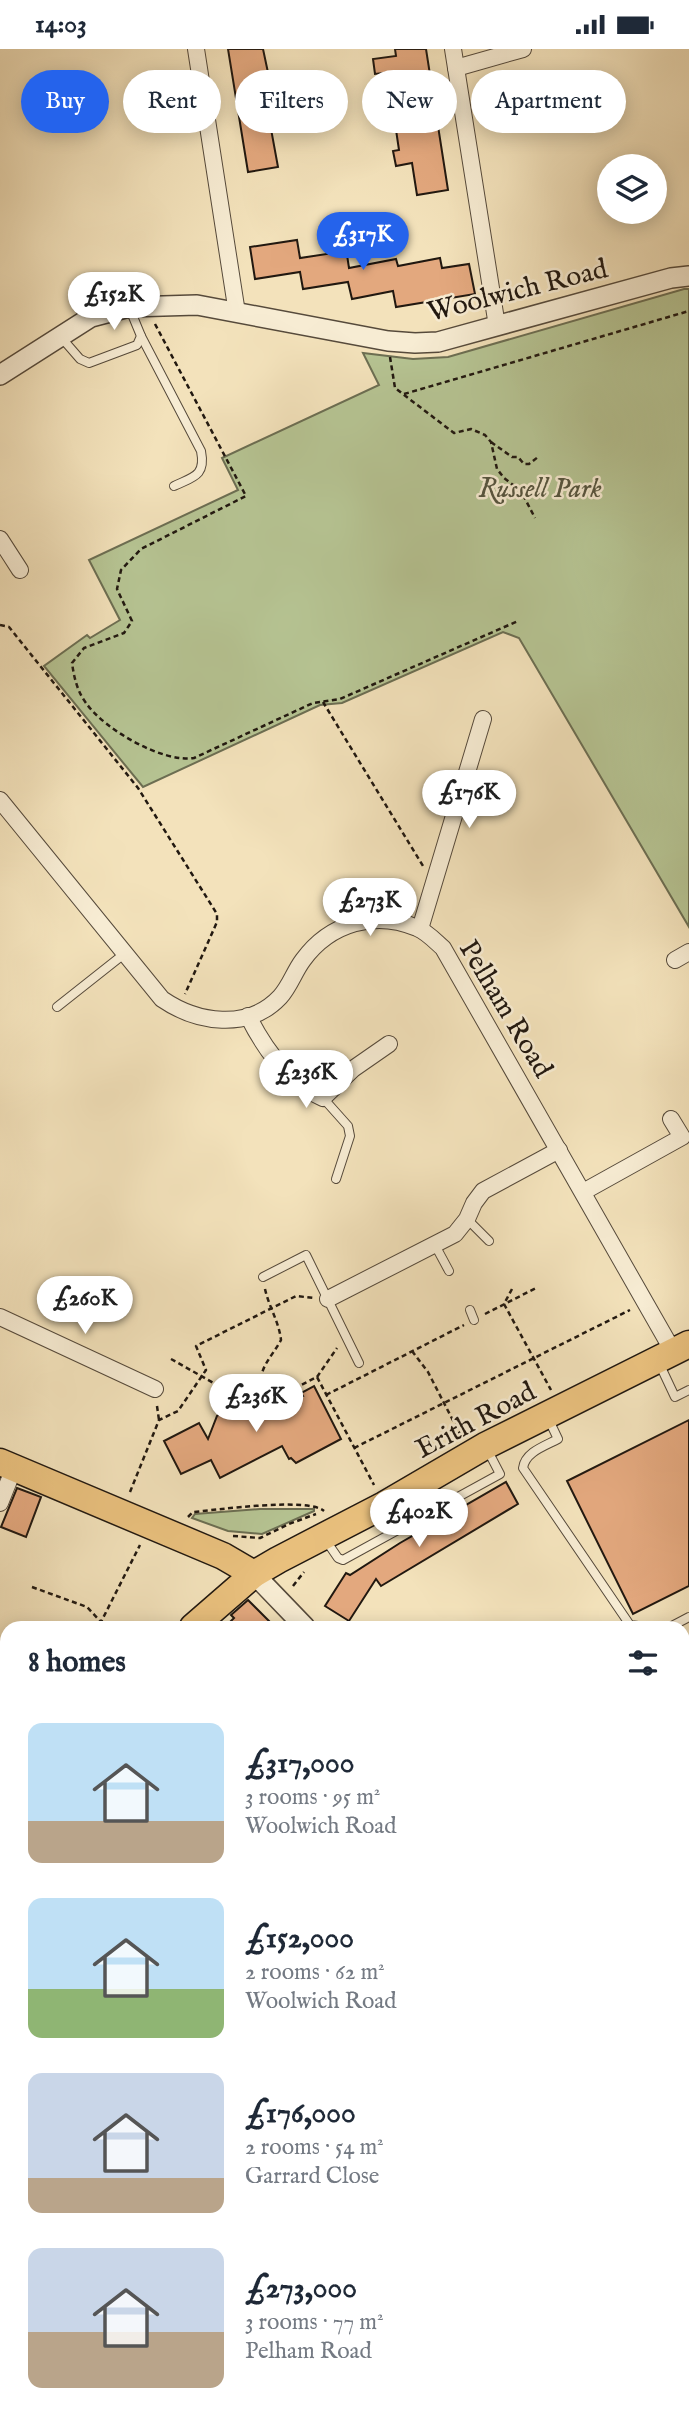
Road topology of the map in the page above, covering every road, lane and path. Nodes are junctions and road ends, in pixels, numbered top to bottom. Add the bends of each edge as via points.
1 (195, 49) edge
2 (453, 49) edge
3 (523, 49) edge
4 (456, 68) junction
5 (689, 276) edge
6 (153, 306) junction
7 (129, 307) junction
8 (689, 311) edge
9 (237, 313) junction
10 (497, 326) junction
11 (60, 336) junction
12 (141, 336) junction
13 (388, 341) junction
14 (0, 375) edge
15 (404, 394) junction
16 (491, 442) junction
17 (538, 457) dead end
18 (174, 486) dead end
19 (535, 518) dead end
20 (0, 538) edge
21 (20, 570) dead end
22 (518, 621) dead end
23 (0, 625) edge
24 (323, 702) junction
25 (483, 719) dead end
26 (0, 800) edge
27 (434, 883) junction
28 (420, 929) junction
29 (124, 954) junction
30 (57, 1007) dead end
31 (178, 1010) junction
32 (248, 1016) junction
33 (389, 1044) dead end
34 (323, 1098) junction
35 (671, 1119) dead end
36 (559, 1150) junction
37 (336, 1179) dead end
38 (583, 1192) junction
39 (467, 1219) junction
40 (489, 1241) dead end
41 (435, 1245) junction
42 (449, 1271) dead end
43 (263, 1277) joint
44 (536, 1288) dead end
45 (512, 1289) dead end
46 (328, 1299) junction
47 (645, 1302) junction
48 (504, 1304) junction
49 (272, 1308) junction
50 (470, 1310) dead end
51 (0, 1317) edge
52 (474, 1320) junction
53 (346, 1336) junction
54 (412, 1352) junction
55 (673, 1352) edge
56 (534, 1357) junction
57 (171, 1359) dead end
58 (359, 1363) dead end
59 (202, 1376) junction
60 (317, 1377) junction
61 (262, 1388) junction
62 (155, 1389) dead end
63 (689, 1390) edge
64 (326, 1395) junction
65 (444, 1402) junction
66 (553, 1412) junction
67 (477, 1442) junction
68 (354, 1448) junction
69 (7, 1465) edge
70 (0, 1503) edge
71 (384, 1505) junction
72 (332, 1509) dead end
73 (121, 1513) junction
74 (195, 1523) dead end
75 (324, 1524) junction
76 (150, 1526) junction
77 (232, 1536) dead end
78 (254, 1574) junction
79 (32, 1587) dead end
80 (100, 1621) edge
81 (102, 1621) edge
82 (200, 1621) edge
83 (299, 1621) edge
84 (626, 1621) edge

1 - 9 street
2 - 4 street
3 - 4 street
4 - 10 street
5 - 10 street, Woolwich Road
6 - 7 street, Woolwich Road
6 - 9 street, Woolwich Road via 197,305
6 - 24 path via 154,323 246,496 141,549 121,570 117,589 132,621 124,633 84,648 72,663 74,679 86,704 125,739 180,760
7 - 11 street, Woolwich Road via 91,317
7 - 12 lane
8 - 15 path
9 - 13 street, Woolwich Road
10 - 13 street, Woolwich Road via 438,342
11 - 12 lane via 89,363 137,345
11 - 14 street, Woolwich Road
12 - 18 lane via 201,451 201,470
13 - 15 path via 395,388
15 - 16 path via 454,433 478,430
16 - 17 path via 524,464
16 - 19 path via 498,469 521,491
20 - 21 street
22 - 24 path via 340,699
23 - 31 path via 9,627 138,788 217,914
24 - 27 path
25 - 27 street
26 - 29 street, Pelham Road
27 - 28 street
28 - 32 street, Pelham Road via 368,919 335,930 302,961 278,999
28 - 36 street, Pelham Road via 443,947
29 - 30 lane
29 - 31 street, Pelham Road via 162,999
31 - 32 street, Pelham Road via 223,1021
32 - 34 street via 276,1061 307,1090
33 - 34 street
34 - 37 lane via 348,1126 350,1136
35 - 38 street via 682,1137
36 - 38 street, Pelham Road
36 - 39 street via 483,1191
38 - 47 street, Pelham Road
39 - 40 lane
39 - 41 street via 455,1234
41 - 42 lane
41 - 46 street
43 - 46 lane via 306,1255
43 - 49 path
44 - 48 path
45 - 48 path
46 - 49 path via 296,1296
46 - 53 lane
47 - 55 street, Pelham Road
47 - 56 path, Erith Road
48 - 52 path
48 - 56 path
49 - 59 path via 195,1346 206,1370
49 - 61 path via 281,1341 261,1371
50 - 52 lane
51 - 62 street
52 - 54 path
53 - 58 lane
53 - 60 path
54 - 64 path
54 - 65 path
55 - 63 lane via 675,1397
55 - 66 main road, Erith Road
56 - 65 path, Erith Road
56 - 66 path
57 - 59 path
59 - 61 path via 243,1399
59 - 73 path via 178,1411 159,1420
60 - 61 path via 301,1385
60 - 64 path
64 - 68 path
65 - 67 path via 463,1440
65 - 68 path, Erith Road
66 - 67 main road, Erith Road
66 - 84 lane via 558,1439 532,1453 523,1468
67 - 71 main road, Erith Road
67 - 75 lane via 499,1474 343,1560
68 - 71 path
69 - 70 street
69 - 73 main road
71 - 75 main road, Erith Road
72 - 75 path
73 - 76 main road
74 - 75 path via 185,1519 192,1512 261,1505 315,1506
75 - 77 path via 289,1524 254,1539
75 - 78 main road, Erith Road
76 - 78 main road
76 - 81 path
78 - 82 main road, Erith Road
78 - 83 street
79 - 80 path via 88,1607

